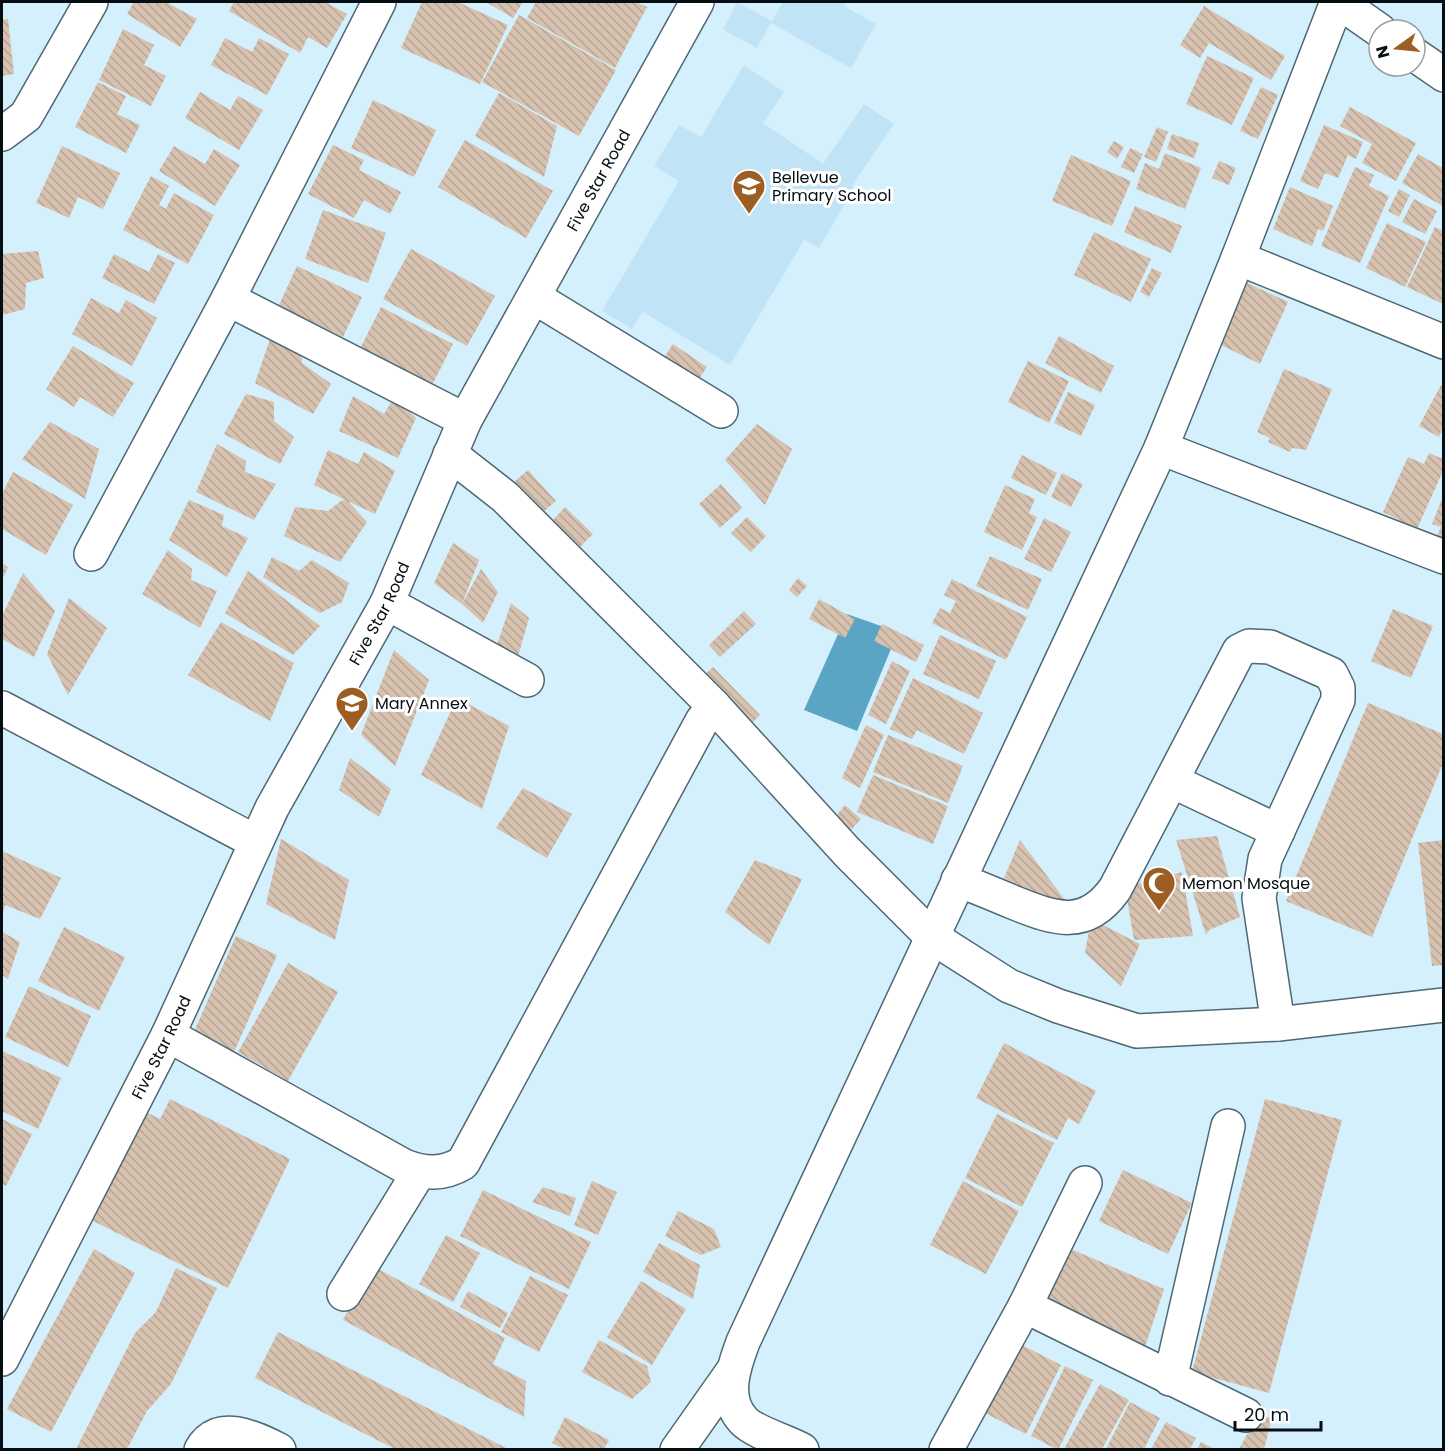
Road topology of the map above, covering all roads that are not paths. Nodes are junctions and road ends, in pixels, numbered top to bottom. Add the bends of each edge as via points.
1 (91, 2) edge
2 (379, 2) edge
3 (697, 2) edge
4 (1338, 2) edge
5 (1367, 22) edge
6 (1427, 64) edge
7 (1443, 75) edge
8 (2, 134) edge
9 (1238, 258) junction
10 (534, 297) junction
11 (228, 299) junction
12 (1443, 342) edge
13 (721, 411) dead end
14 (465, 420) junction
15 (1161, 448) junction
16 (450, 454) junction
17 (91, 554) dead end
18 (1443, 557) edge
19 (387, 603) junction
20 (527, 680) dead end
21 (714, 706) junction
22 (6, 721) edge
23 (1172, 781) junction
24 (1278, 831) junction
25 (256, 842) junction
26 (958, 879) junction
27 (932, 937) junction
28 (1443, 1005) edge
29 (1278, 1024) junction
30 (168, 1035) junction
31 (1228, 1126) dead end
32 (419, 1172) junction
33 (1085, 1182) dead end
34 (344, 1294) dead end
35 (1025, 1306) junction
36 (2, 1359) edge
37 (732, 1372) junction
38 (1170, 1379) junction
39 (1246, 1415) dead end
40 (201, 1449) edge
41 (279, 1449) edge
42 (677, 1449) edge
43 (802, 1449) edge
44 (946, 1449) edge

1 - 8 street via 26,116
2 - 11 street
3 - 10 street, Five Star Road
4 - 5 street
4 - 9 street
6 - 7 street
9 - 12 street
9 - 15 street
10 - 13 street
10 - 14 street, Five Star Road
11 - 14 street
11 - 17 street
14 - 16 street, Five Star Road
15 - 18 street
15 - 26 street
16 - 19 street, Five Star Road
16 - 21 street via 505,497
19 - 20 street
19 - 25 street, Five Star Road
21 - 27 street via 847,852
21 - 32 street via 702,721 463,1163 449,1171
22 - 25 street
23 - 24 street
23 - 24 street via 1239,651 1249,646 1270,647 1331,675 1338,688 1338,700
23 - 26 street via 1115,889 1105,903 1082,916 1052,918
24 - 29 street via 1265,859 1259,898
25 - 30 street, Five Star Road
26 - 27 street
27 - 29 street via 1009,986 1137,1031
27 - 37 street
28 - 29 street
30 - 32 street
30 - 36 street, Five Star Road
31 - 38 street
32 - 34 street
33 - 35 street
35 - 38 street
35 - 44 street
37 - 42 street
37 - 43 street via 732,1394 744,1422
38 - 39 street
40 - 41 street via 219,1432 252,1436

